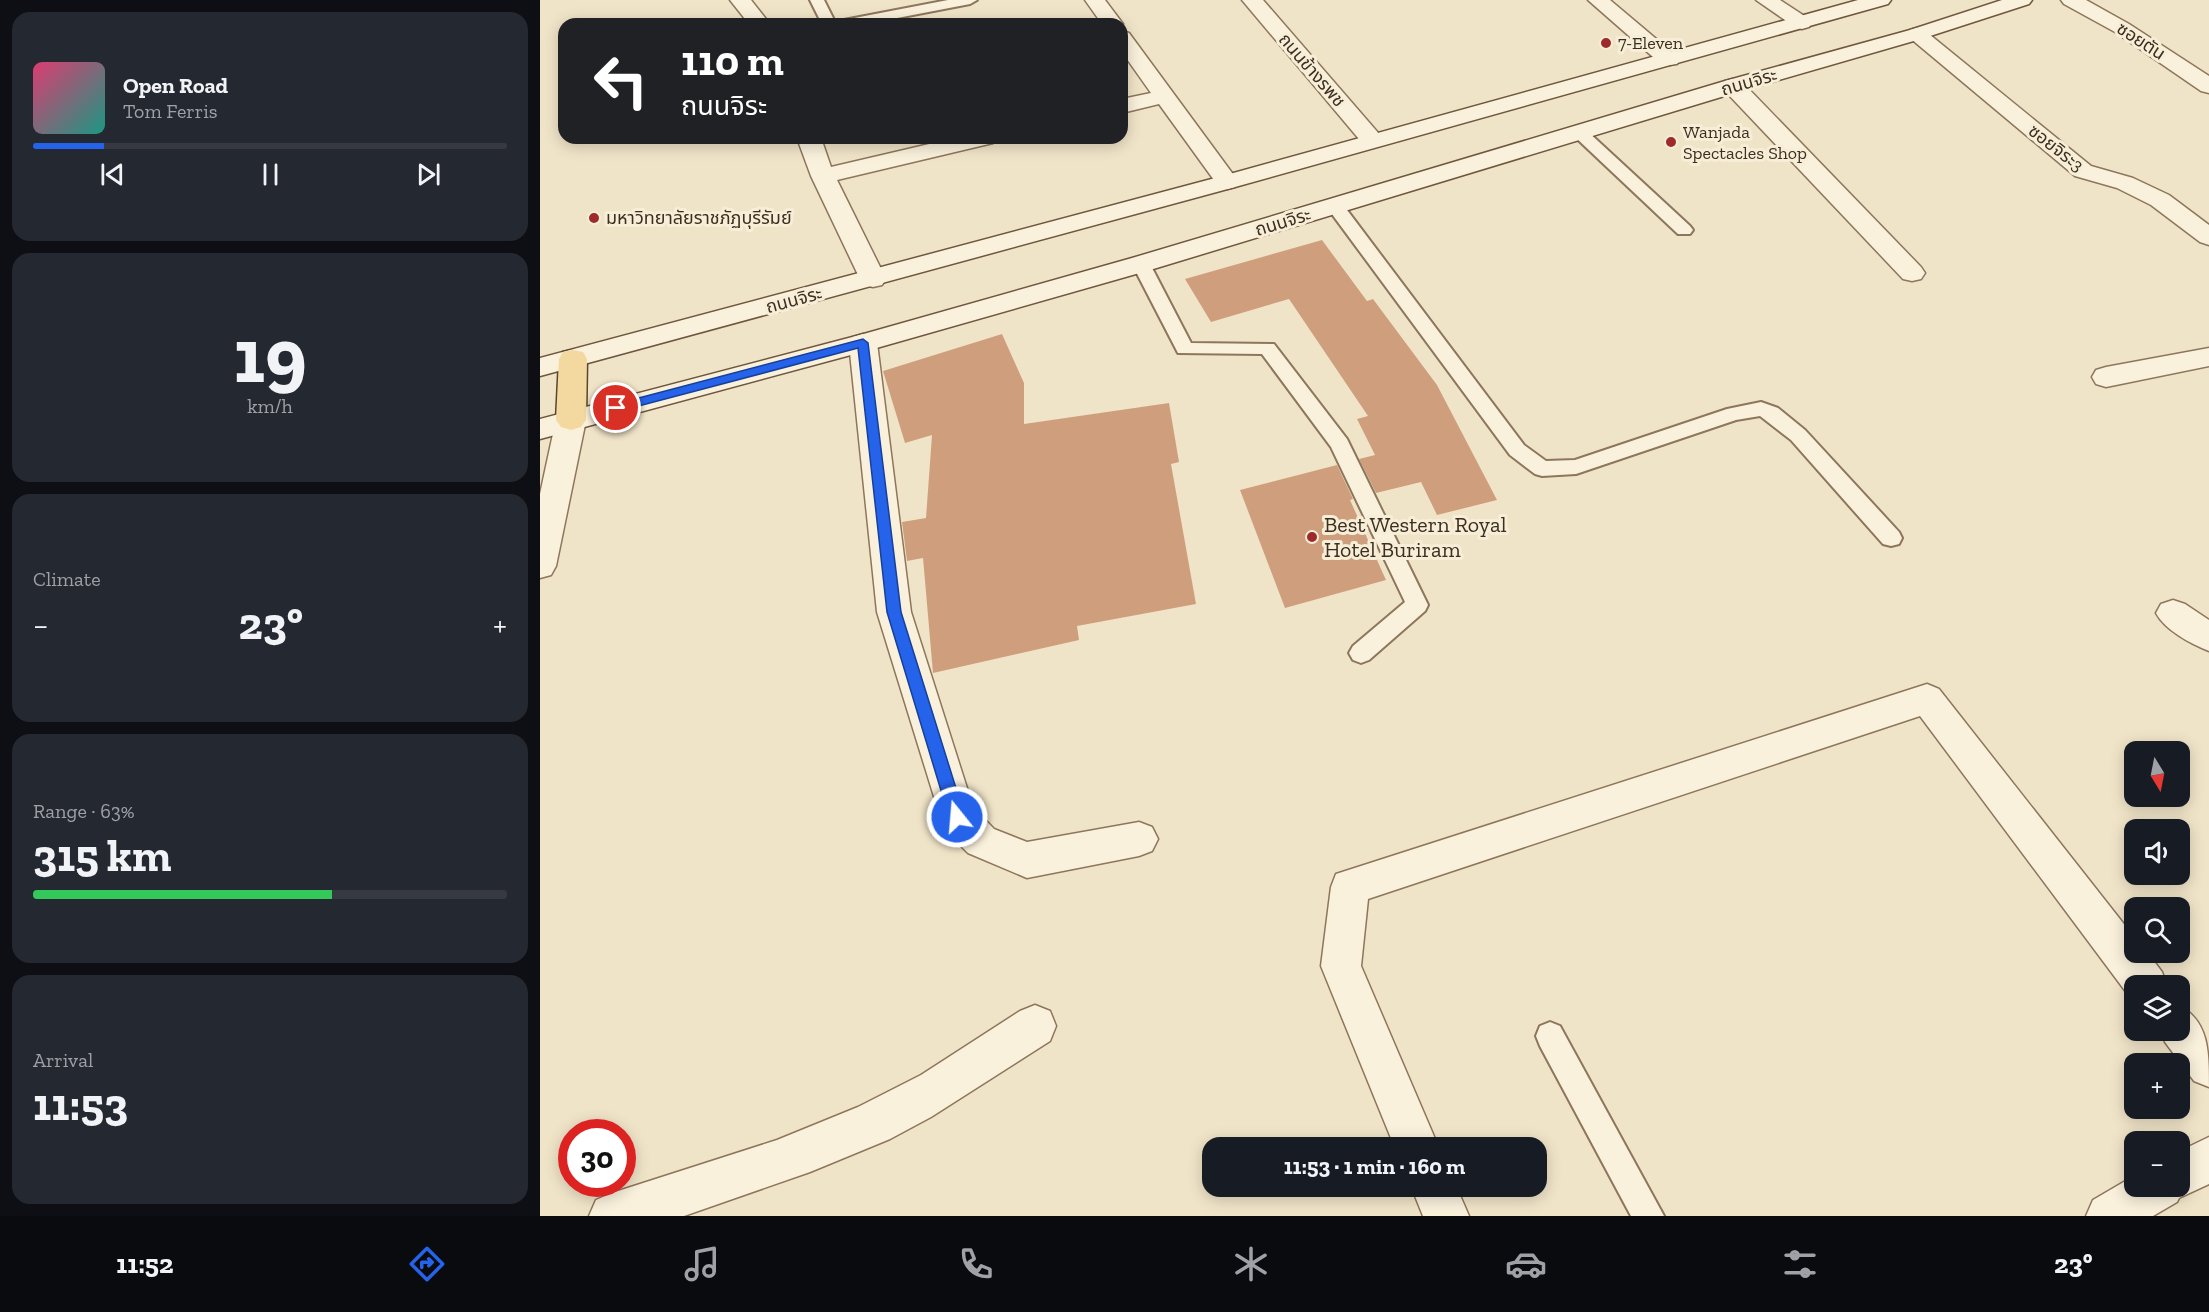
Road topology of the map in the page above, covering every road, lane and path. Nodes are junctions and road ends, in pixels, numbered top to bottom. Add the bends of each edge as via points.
1 (740, 0) edge
2 (817, 0) edge
3 (970, 0) edge
4 (1095, 0) edge
5 (1252, 0) edge
6 (1598, 0) edge
7 (1766, 0) edge
8 (1881, 0) edge
9 (2022, 0) edge
10 (2071, 0) edge
11 (755, 18) edge
12 (826, 18) edge
13 (876, 18) edge
14 (1108, 18) edge
15 (1802, 23) junction
16 (1917, 34) junction
17 (1128, 45) edge
18 (1669, 59) junction
19 (1733, 86) junction
20 (2209, 86) edge
21 (1165, 96) junction
22 (1128, 105) edge
23 (1580, 133) junction
24 (1372, 140) junction
25 (811, 144) edge
26 (959, 144) edge
27 (823, 176) junction
28 (1227, 182) junction
29 (1335, 206) junction
30 (1684, 230) dead end
31 (2209, 237) edge
32 (1141, 264) junction
33 (1912, 273) dead end
34 (873, 279) junction
35 (863, 343) junction
36 (2209, 357) edge
37 (573, 359) junction
38 (540, 367) edge
39 (2106, 377) dead end
40 (571, 420) junction
41 (540, 429) edge
42 (1891, 538) dead end
43 (540, 566) edge
44 (2172, 613) dead end
45 (2209, 637) edge
46 (1361, 653) dead end
47 (1139, 839) dead end
48 (2139, 975) edge
49 (1035, 1026) dead end
50 (1550, 1036) dead end
51 (2190, 1040) edge
52 (2209, 1066) edge
53 (1412, 1137) edge
54 (2209, 1159) edge
55 (2190, 1170) edge
56 (1438, 1197) edge
57 (2142, 1197) edge
58 (612, 1216) edge
59 (1446, 1216) edge
60 (1648, 1216) edge
61 (2109, 1216) edge

1 - 11 street
2 - 12 lane
3 - 13 lane
4 - 14 street
5 - 24 street, ถนนข้างรพช
6 - 18 street
7 - 15 street
8 - 15 street, ถนนจิระ
9 - 16 street, ถนนจิระ
10 - 20 street, ซอยตัน via 2122,28
15 - 18 street, ถนนจิระ
16 - 19 street, ถนนจิระ
16 - 31 street, ซอยจิระ3 via 2083,171 2124,183 2160,200
17 - 21 street
18 - 24 street, ถนนจิระ
19 - 23 street, ถนนจิระ
19 - 33 street
21 - 22 street
21 - 28 street
23 - 29 street, ถนนจิระ
23 - 30 lane
24 - 28 street, ถนนจิระ
25 - 27 street
26 - 27 street
27 - 34 street
28 - 34 street, ถนนจิระ
29 - 32 street, ถนนจิระ
29 - 42 lane via 1517,450 1542,469 1576,467 1734,414 1761,409 1798,435
32 - 35 street, ถนนจิระ
32 - 46 lane via 1185,349 1266,348 1340,444 1417,605
34 - 37 street, ถนนจิระ
35 - 40 street, ถนนจิระ
35 - 47 street via 894,612 957,817 981,841 1028,860
36 - 39 street
37 - 38 street, ถนนจิระ
37 - 40 main road
40 - 41 street, ถนนจิระ
40 - 43 street
44 - 45 street
48 - 53 street via 1927,699 1350,887 1341,966
49 - 58 street via 876,1123 818,1147
50 - 60 lane
51 - 52 street
54 - 55 street
56 - 59 street
57 - 61 street

